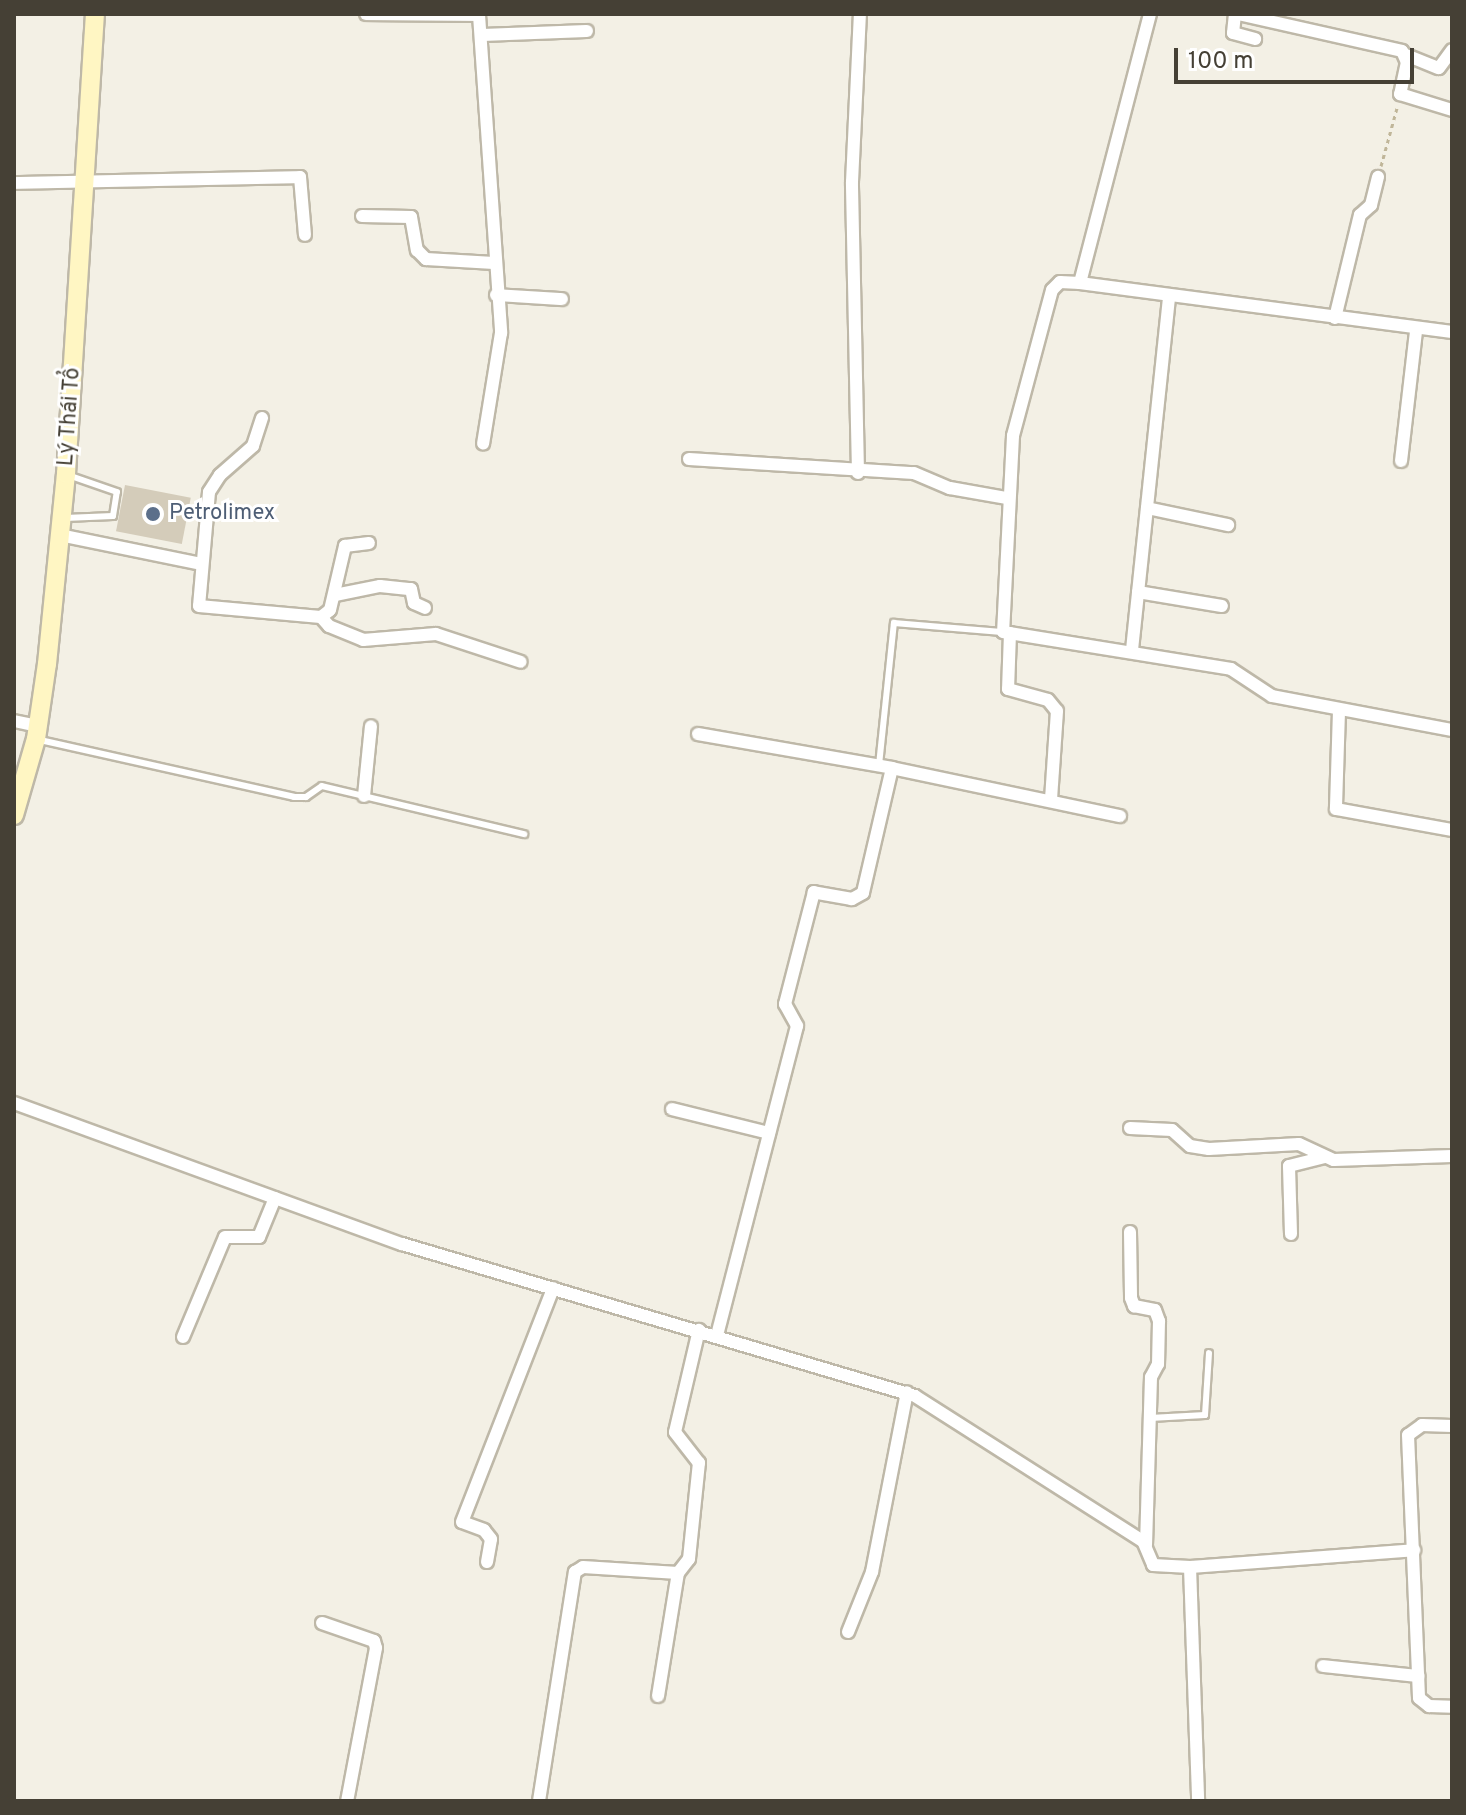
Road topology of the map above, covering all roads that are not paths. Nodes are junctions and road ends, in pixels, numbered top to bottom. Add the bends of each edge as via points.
1 (95, 14) edge
2 (366, 14) edge
3 (860, 14) edge
4 (1150, 14) edge
5 (1236, 14) edge
6 (479, 15) edge
7 (587, 31) dead end
8 (482, 35) junction
9 (1255, 39) dead end
10 (1452, 50) edge
11 (1406, 55) junction
12 (1452, 110) edge
13 (1378, 177) road end
14 (86, 182) junction
15 (14, 183) edge
16 (362, 216) dead end
17 (305, 235) dead end
18 (494, 263) junction
19 (1080, 283) junction
20 (496, 295) junction
21 (1169, 298) junction
22 (562, 299) dead end
23 (1335, 318) junction
24 (1416, 331) junction
25 (1452, 332) edge
26 (262, 418) dead end
27 (483, 444) dead end
28 (689, 459) dead end
29 (1401, 461) dead end
30 (858, 473) junction
31 (66, 474) junction
32 (1007, 498) junction
33 (1147, 508) junction
34 (1228, 525) dead end
35 (60, 526) junction
36 (369, 543) dead end
37 (201, 564) junction
38 (1138, 592) junction
39 (335, 595) junction
40 (1222, 606) dead end
41 (425, 608) dead end
42 (321, 617) junction
43 (1006, 632) junction
44 (1132, 650) junction
45 (521, 662) dead end
46 (1339, 711) junction
47 (14, 721) edge
48 (371, 726) dead end
49 (1452, 730) edge
50 (37, 733) junction
51 (698, 734) dead end
52 (885, 766) junction
53 (364, 796) junction
54 (1051, 798) junction
55 (14, 815) edge
56 (1120, 816) dead end
57 (1452, 830) edge
58 (524, 834) dead end
59 (14, 1103) edge
60 (672, 1109) dead end
61 (1130, 1128) dead end
62 (769, 1133) junction
63 (1452, 1156) edge
64 (1325, 1157) junction
65 (275, 1198) junction
66 (1130, 1232) dead end
67 (1291, 1234) dead end
68 (553, 1288) junction
69 (699, 1330) junction
70 (717, 1336) junction
71 (183, 1337) dead end
72 (1209, 1353) dead end
73 (907, 1392) junction
74 (1150, 1418) junction
75 (1452, 1426) edge
76 (1146, 1545) junction
77 (1414, 1550) junction
78 (487, 1562) dead end
79 (1190, 1567) junction
80 (678, 1573) junction
81 (322, 1623) dead end
82 (848, 1632) dead end
83 (1323, 1666) dead end
84 (1418, 1676) junction
85 (658, 1696) dead end
86 (1452, 1707) edge
87 (347, 1801) edge
88 (539, 1801) edge
89 (1198, 1801) edge

1 - 14 main road, Lý Thái Tổ
2 - 6 street
3 - 30 street via 852,182
4 - 19 street
5 - 9 street via 1233,33
5 - 11 street
6 - 8 street
7 - 8 street
8 - 18 street
10 - 11 street via 1439,68
11 - 12 street via 1400,94
13 - 23 street via 1371,205 1360,215
14 - 15 street
14 - 17 street via 300,177
14 - 31 main road, Lý Thái Tổ
16 - 18 street via 411,217 417,250 426,259
18 - 20 street
19 - 21 street
19 - 32 street via 1060,282 1052,290 1013,436
20 - 22 street
20 - 27 street via 501,333
21 - 23 street
21 - 33 street
23 - 24 street
24 - 25 street
24 - 29 street
26 - 37 street via 253,446 209,492
28 - 30 street
30 - 32 street via 914,473 950,488
31 - 35 main road, Lý Thái Tổ
31 - 35 lane via 117,492 113,516
32 - 43 street
33 - 34 street
33 - 38 street
35 - 37 street
35 - 50 main road, Lý Thái Tổ
36 - 39 street via 345,546
37 - 42 street via 202,608
38 - 40 street
38 - 44 street
39 - 41 street via 380,586 411,589 414,603
39 - 42 street
42 - 45 street via 329,626 363,640 436,634
43 - 44 street
43 - 52 lane via 894,623
43 - 54 street via 1008,689 1048,700 1057,711
44 - 46 street via 1231,669 1272,696
46 - 49 street
46 - 57 street via 1336,809
47 - 50 street
48 - 53 street
50 - 53 lane via 294,797 306,797 322,786
50 - 55 main road, Lý Thái Tổ
51 - 52 street
52 - 54 street
52 - 62 street via 863,893 852,899 814,892 785,1004 797,1026
53 - 58 lane
54 - 56 street
59 - 65 street
60 - 62 street
61 - 64 street via 1172,1130 1190,1146 1209,1149 1299,1144
62 - 70 street
63 - 64 street
64 - 67 street via 1289,1166
65 - 68 street via 402,1244
65 - 71 street via 259,1237 225,1237
66 - 74 street via 1131,1298 1134,1306 1155,1310 1159,1321
68 - 69 street
68 - 78 street via 462,1522 484,1530 491,1539
69 - 70 street
69 - 80 street via 675,1432 699,1463 689,1559
70 - 73 street
72 - 74 lane via 1205,1415
73 - 76 street
73 - 82 street via 872,1572
74 - 76 street
75 - 77 street via 1422,1425 1408,1435
76 - 79 street via 1153,1565
77 - 79 street
77 - 84 street
79 - 89 street
80 - 85 street
80 - 88 street via 583,1567 575,1572
81 - 87 street via 374,1641 376,1648
83 - 84 street
84 - 86 street via 1422,1704

